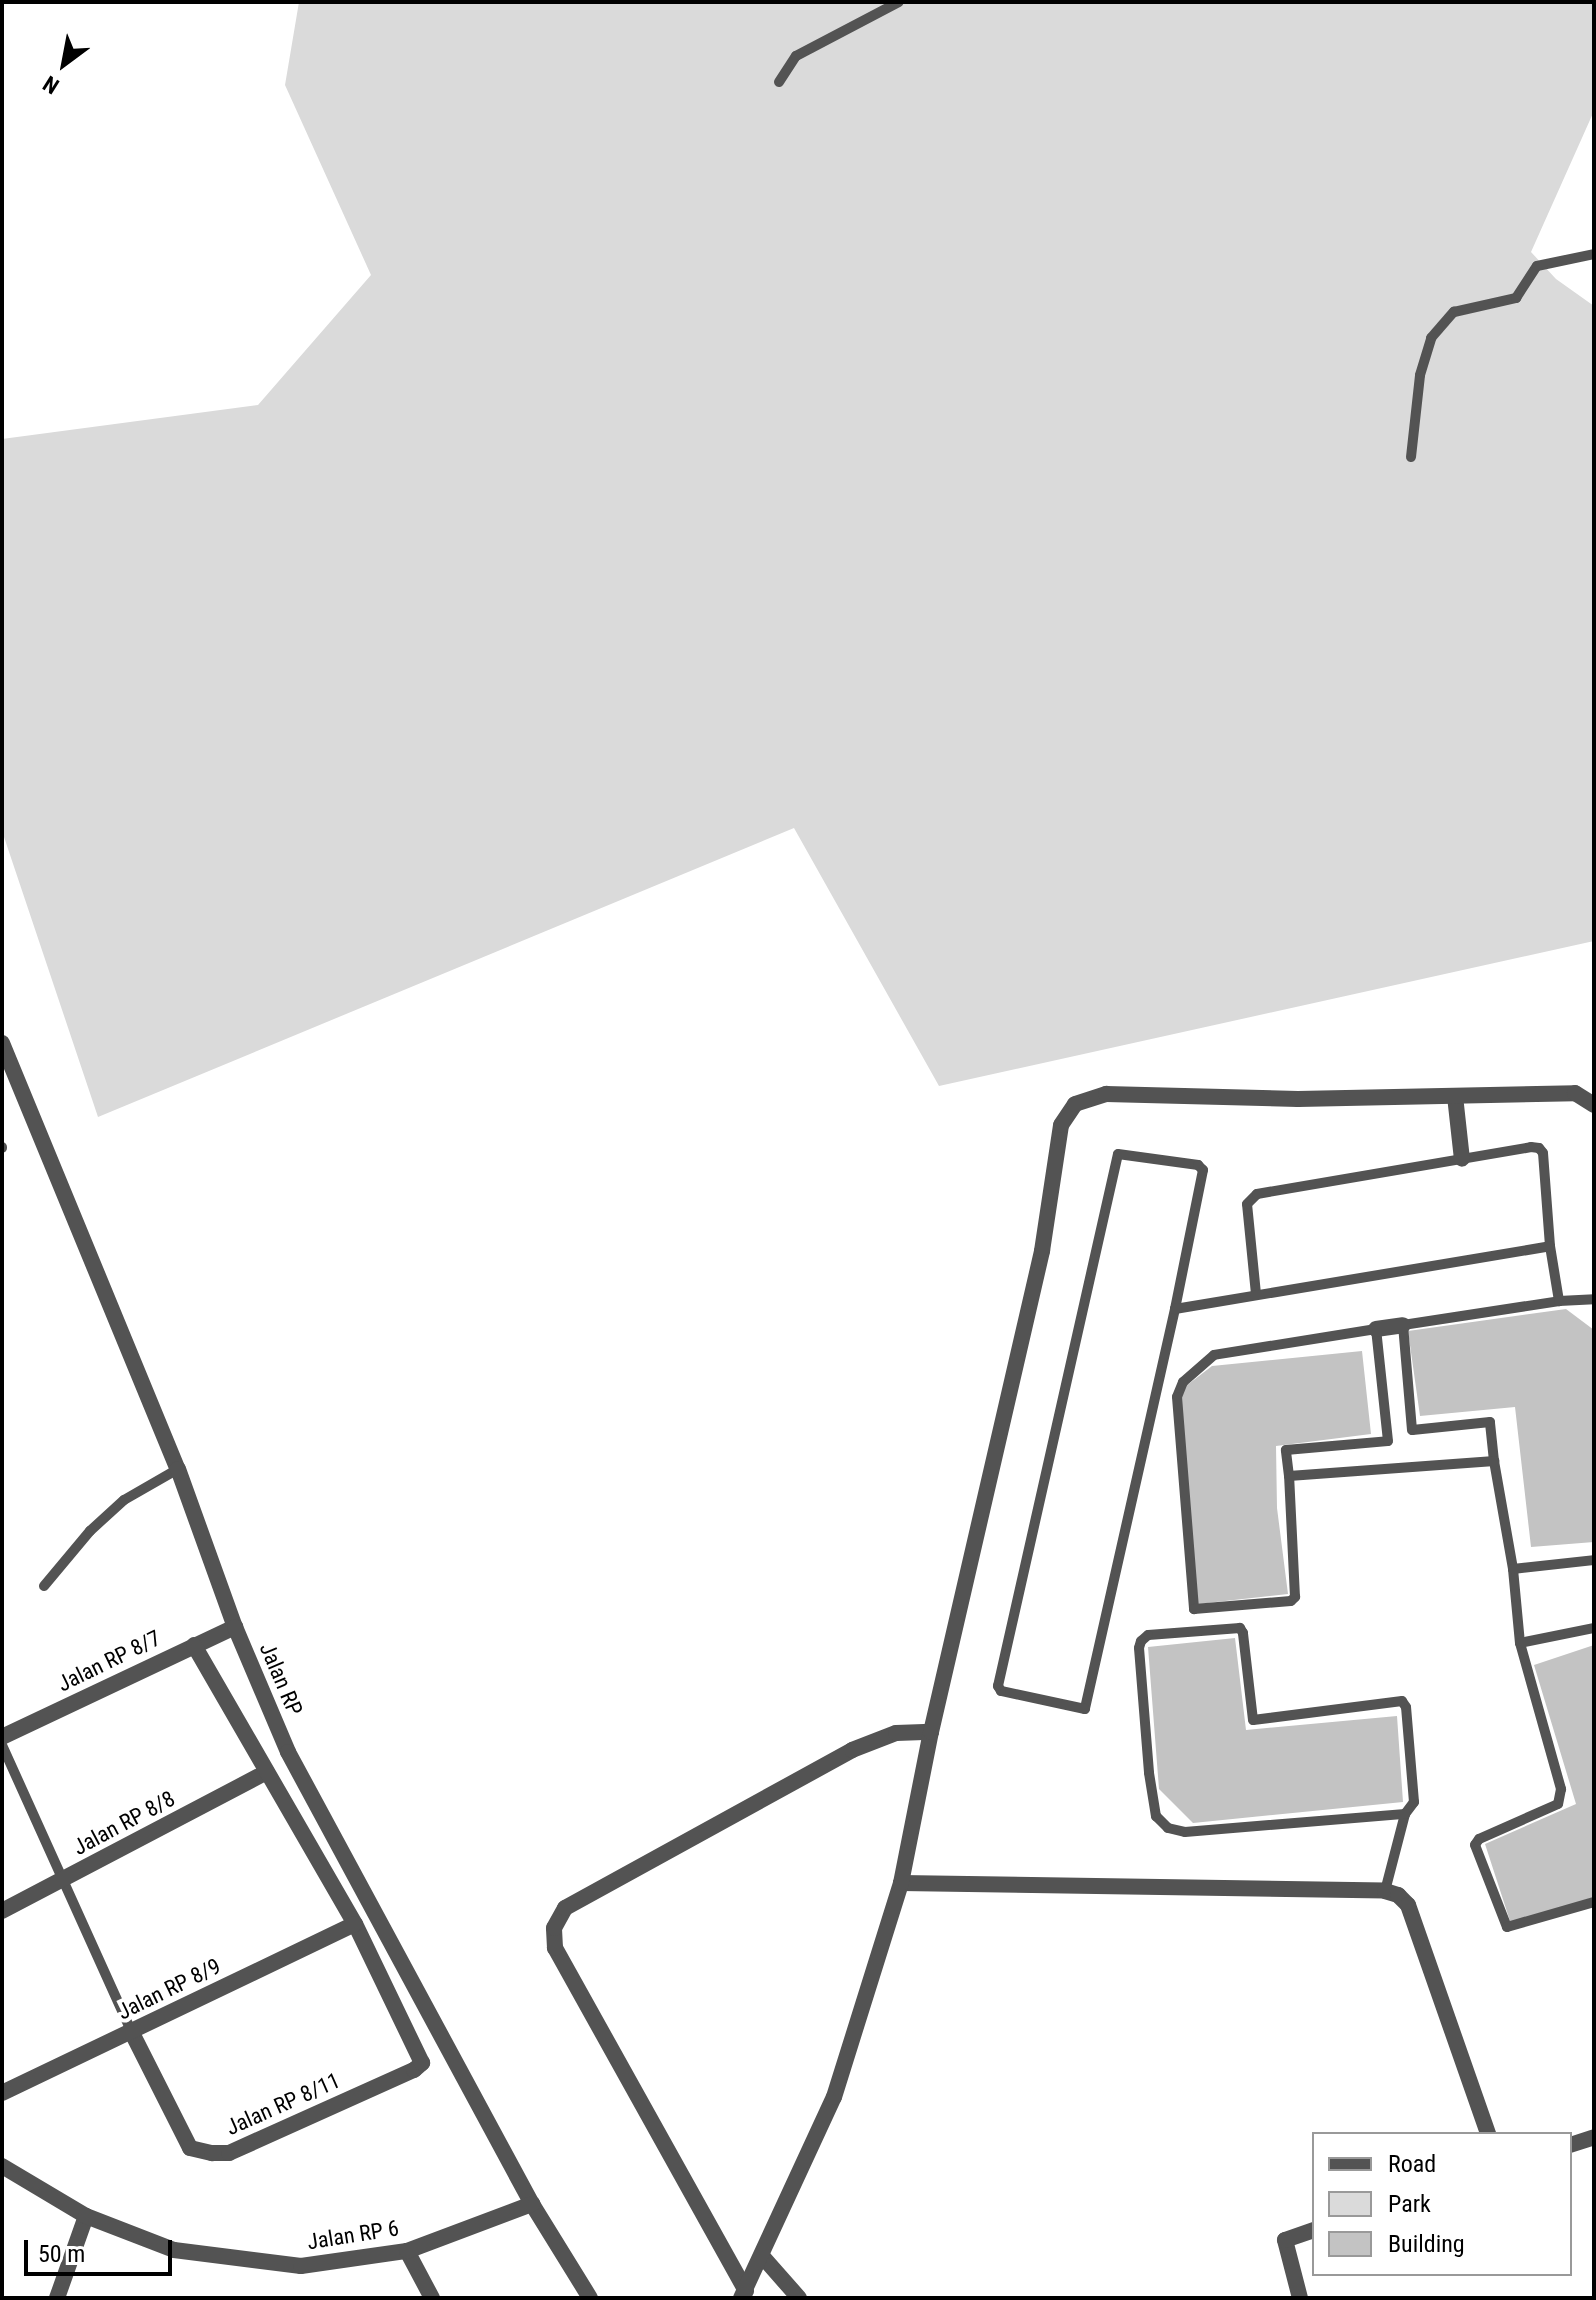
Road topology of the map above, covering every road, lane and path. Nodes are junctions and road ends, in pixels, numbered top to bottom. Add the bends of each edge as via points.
1 (899, 2) edge
2 (779, 82) dead end
3 (1594, 254) edge
4 (1411, 457) dead end
5 (2, 1043) edge
6 (1455, 1096) junction
7 (1594, 1105) edge
8 (1462, 1159) junction
9 (1550, 1246) junction
10 (1256, 1294) junction
11 (1594, 1299) edge
12 (1559, 1301) junction
13 (1175, 1309) junction
14 (1403, 1325) junction
15 (1376, 1329) junction
16 (1494, 1461) junction
17 (178, 1469) junction
18 (1289, 1476) junction
19 (1594, 1560) edge
20 (1513, 1569) junction
21 (44, 1586) dead end
22 (235, 1627) junction
23 (1594, 1628) edge
24 (1520, 1643) junction
25 (194, 1645) junction
26 (931, 1732) junction
27 (2, 1737) edge
28 (2, 1745) edge
29 (267, 1772) junction
30 (1405, 1814) junction
31 (64, 1880) junction
32 (901, 1883) junction
33 (1385, 1891) junction
34 (1594, 1902) edge
35 (2, 1911) edge
36 (355, 1924) junction
37 (131, 2031) junction
38 (2, 2093) edge
39 (1487, 2132) edge
40 (1594, 2137) edge
41 (1572, 2144) edge
42 (2, 2166) edge
43 (532, 2204) junction
44 (86, 2216) junction
45 (1312, 2231) edge
46 (407, 2251) junction
47 (762, 2256) junction
48 (744, 2294) edge
49 (57, 2298) edge
50 (432, 2298) edge
51 (590, 2298) edge
52 (799, 2298) edge
53 (1300, 2298) edge

1 - 2 lane via 796,56
3 - 4 lane via 1537,266 1516,298 1454,312 1431,338 1420,375
5 - 17 street, Jalan RP
6 - 7 street via 1575,1093
6 - 8 street
6 - 26 street via 1106,1094 1075,1104 1061,1125 1042,1251
8 - 9 lane via 1539,1148
8 - 10 lane via 1250,1198
9 - 10 lane
9 - 12 lane
10 - 13 lane
11 - 12 lane
12 - 14 lane
13 - 13 lane via 1085,1709 1001,1691 1118,1154 1203,1170
14 - 15 street
14 - 16 lane via 1412,1430 1490,1422
15 - 18 lane via 1388,1441 1286,1450
15 - 18 lane via 1214,1355 1183,1382 1177,1397 1194,1609 1295,1597
16 - 18 lane
16 - 20 lane
17 - 21 lane via 124,1500
17 - 22 street, Jalan RP
19 - 20 lane
20 - 24 lane
22 - 25 street, Jalan RP 8/7
22 - 43 street, Jalan RP via 288,1752
23 - 24 lane
24 - 34 lane via 1561,1789 1558,1804 1475,1845 1507,1927
25 - 27 street, Jalan RP 8/7
25 - 29 street
26 - 32 street
26 - 48 street via 896,1733 852,1750 565,1908 554,1928 555,1948
28 - 31 lane
29 - 31 street, Jalan RP 8/8
29 - 36 street
30 - 30 lane via 1414,1802 1402,1701 1253,1720 1240,1628 1148,1635 1141,1641 1149,1773 1156,1816 1168,1828 1185,1832
30 - 33 lane
31 - 35 street, Jalan RP 8/8
31 - 37 lane
32 - 33 street
32 - 47 street via 834,2097
33 - 39 street via 1408,1905
36 - 37 street, Jalan RP 8/9
36 - 37 street, Jalan RP 8/11 via 420,2053 422,2063 414,2070 229,2153 212,2153 190,2148
37 - 38 street, Jalan RP 8/9
40 - 41 street
42 - 44 street, Jalan RP 6
43 - 46 street, Jalan RP 6
43 - 51 street, Jalan RP
44 - 46 street, Jalan RP 6 via 174,2250 239,2260 301,2266
44 - 49 street
45 - 53 street via 1285,2240
46 - 50 street
47 - 48 street
47 - 52 street

